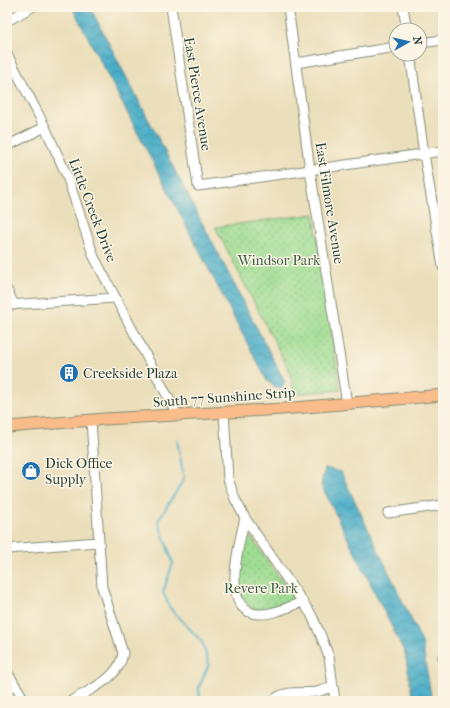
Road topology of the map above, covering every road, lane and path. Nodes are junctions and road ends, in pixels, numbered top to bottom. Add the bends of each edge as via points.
1 (32, 7) edge
2 (171, 7) edge
3 (288, 7) edge
4 (403, 7) edge
5 (7, 21) edge
6 (406, 22) edge
7 (443, 40) edge
8 (428, 42) edge
9 (388, 48) edge
10 (7, 54) edge
11 (411, 62) edge
12 (296, 63) junction
13 (44, 127) junction
14 (7, 146) edge
15 (443, 151) edge
16 (424, 154) junction
17 (310, 170) junction
18 (443, 267) edge
19 (7, 290) edge
20 (115, 298) junction
21 (11, 305) edge
22 (443, 396) edge
23 (347, 404) junction
24 (224, 412) junction
25 (178, 416) junction
26 (91, 420) junction
27 (7, 427) edge
28 (443, 506) edge
29 (388, 513) dead end
30 (245, 518) junction
31 (98, 542) junction
32 (7, 549) edge
33 (302, 602) junction
34 (7, 672) edge
35 (333, 687) junction
36 (25, 701) edge
37 (71, 701) edge
38 (273, 701) edge
39 (335, 701) edge

1 - 5 street
2 - 17 street, East Pierce Avenue via 198,186
3 - 12 street, East Filmore Avenue
4 - 6 street
7 - 8 street
9 - 12 street
10 - 13 street, Little Creek Drive
11 - 16 street
12 - 17 street, East Filmore Avenue
13 - 14 street
13 - 20 street, Little Creek Drive via 67,176 94,257
15 - 16 street
16 - 17 street
16 - 18 street
17 - 23 street, East Filmore Avenue
19 - 21 street
20 - 21 street
20 - 25 street, Little Creek Drive
22 - 23 main road, South 77 Sunshine Strip
23 - 24 main road, South 77 Sunshine Strip
24 - 25 main road, South 77 Sunshine Strip
24 - 30 street via 228,479
25 - 26 main road, South 77 Sunshine Strip
26 - 27 main road, South 77 Sunshine Strip
26 - 31 street
28 - 29 street
30 - 33 street
30 - 33 street via 234,577 239,602 249,612 259,615
31 - 32 street
31 - 37 street via 102,587 109,614 121,643 122,661 112,675
33 - 35 street via 321,636 329,657
34 - 36 street
35 - 38 street via 288,694
35 - 39 street

